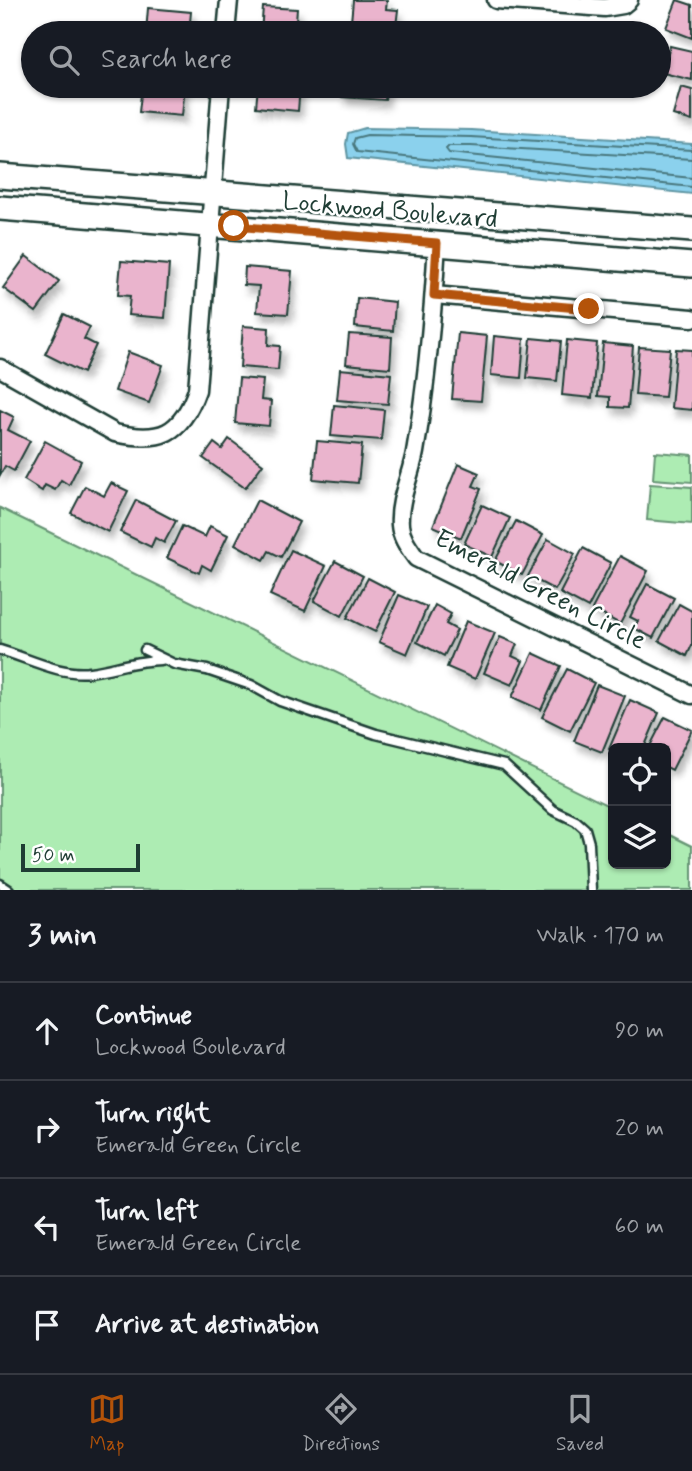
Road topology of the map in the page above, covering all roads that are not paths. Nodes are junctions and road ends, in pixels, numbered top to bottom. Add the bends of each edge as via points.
1 (229, 0) edge
2 (496, 0) edge
3 (629, 0) edge
4 (227, 21) edge
5 (220, 98) edge
6 (0, 176) edge
7 (212, 192) junction
8 (0, 208) edge
9 (209, 224) junction
10 (692, 230) edge
11 (437, 243) junction
12 (692, 265) edge
13 (434, 295) junction
14 (692, 318) edge
15 (0, 368) edge
16 (0, 650) edge
17 (145, 650) dead end
18 (164, 660) junction
19 (692, 695) edge
20 (0, 884) edge
21 (9, 890) edge
22 (591, 890) edge

1 - 4 street
2 - 3 street via 605,8
5 - 7 street
6 - 7 main road, Lockwood Boulevard
7 - 9 street
7 - 10 main road, Lockwood Boulevard
8 - 9 main road, Lockwood Boulevard
9 - 11 main road, Lockwood Boulevard
9 - 15 street via 197,390 189,411 176,426 156,438 115,433
11 - 12 main road, Lockwood Boulevard
11 - 13 street, Emerald Green Circle
13 - 14 street
13 - 19 street, Emerald Green Circle via 415,453 400,512 404,540 416,558
16 - 18 lane via 83,672
17 - 18 lane
18 - 22 lane via 238,680 280,701 376,734 504,765 553,810 585,829
20 - 21 lane

